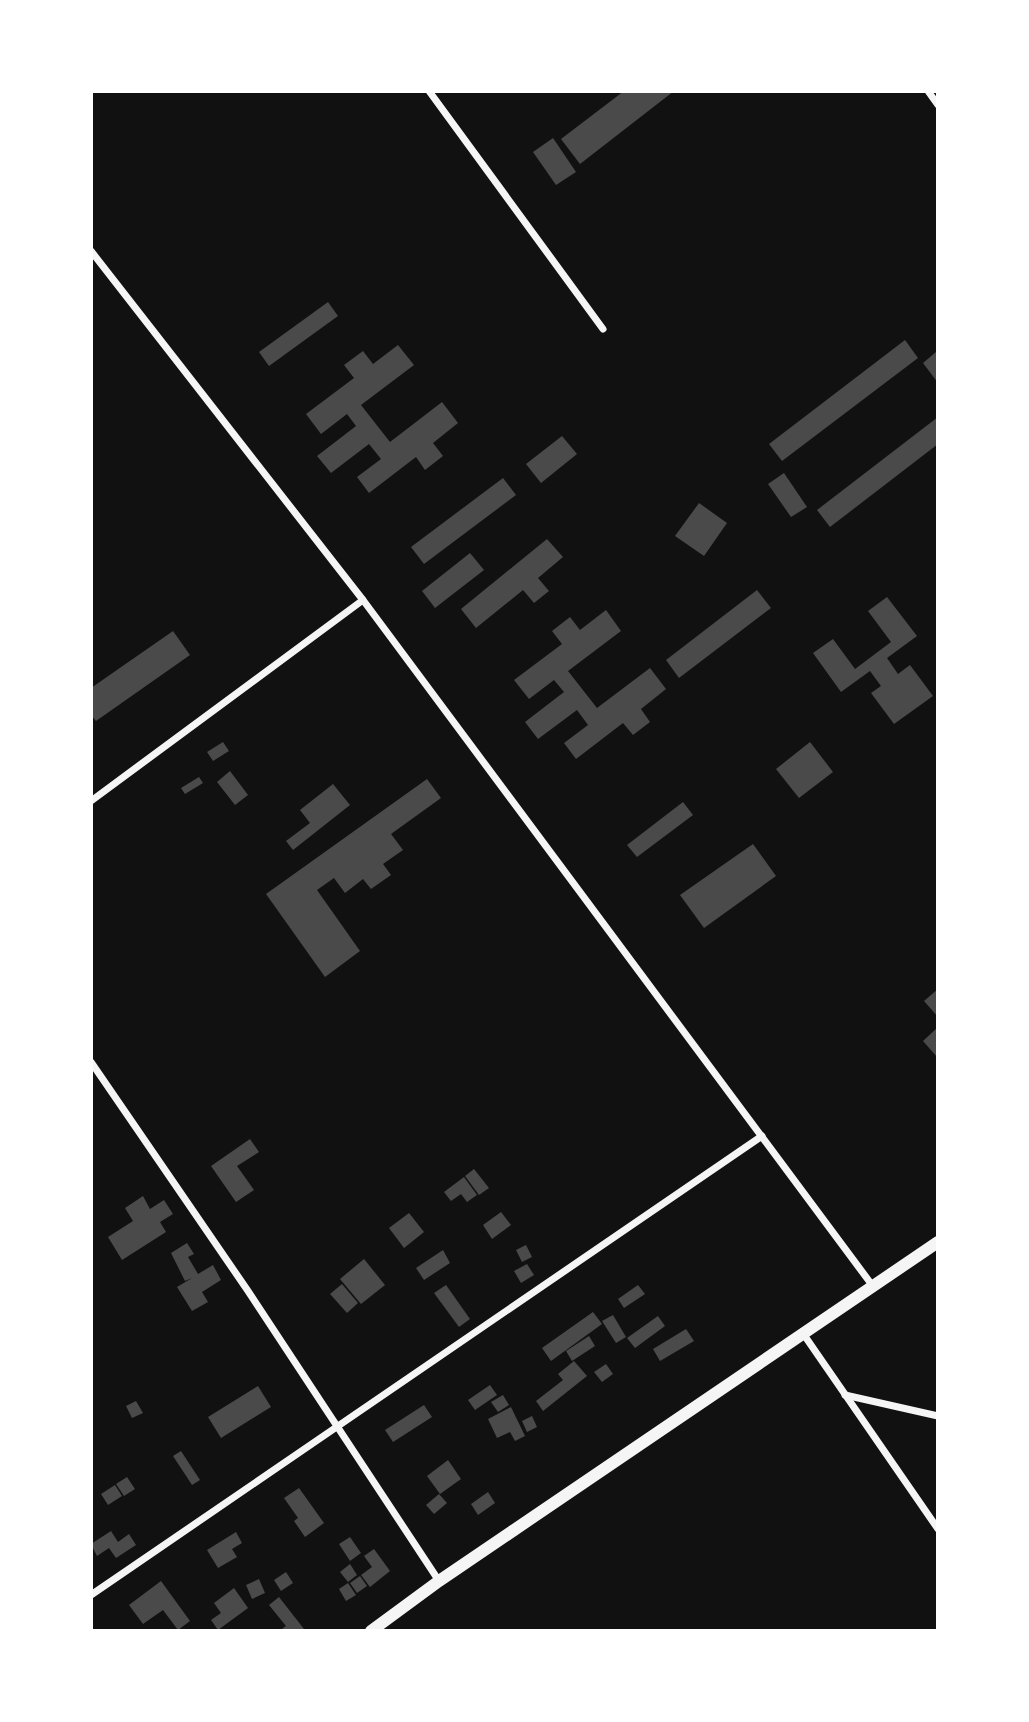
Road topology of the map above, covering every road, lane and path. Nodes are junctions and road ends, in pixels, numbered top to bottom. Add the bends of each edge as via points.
1 (429, 91) edge
2 (928, 91) edge
3 (938, 105) edge
4 (91, 251) edge
5 (603, 329) dead end
6 (363, 600) junction
7 (91, 801) edge
8 (91, 1062) edge
9 (762, 1136) junction
10 (938, 1242) edge
11 (872, 1285) junction
12 (802, 1332) junction
13 (845, 1395) junction
14 (938, 1416) edge
15 (338, 1425) junction
16 (938, 1529) edge
17 (439, 1581) junction
18 (91, 1595) edge
19 (371, 1631) edge

1 - 5 street
2 - 3 street
4 - 6 street
6 - 7 street
6 - 9 street
8 - 15 street
9 - 11 street
9 - 15 street
10 - 11 street
11 - 12 street
12 - 13 street
12 - 17 street
13 - 14 street
13 - 16 street
15 - 17 street
15 - 18 street
17 - 19 street

